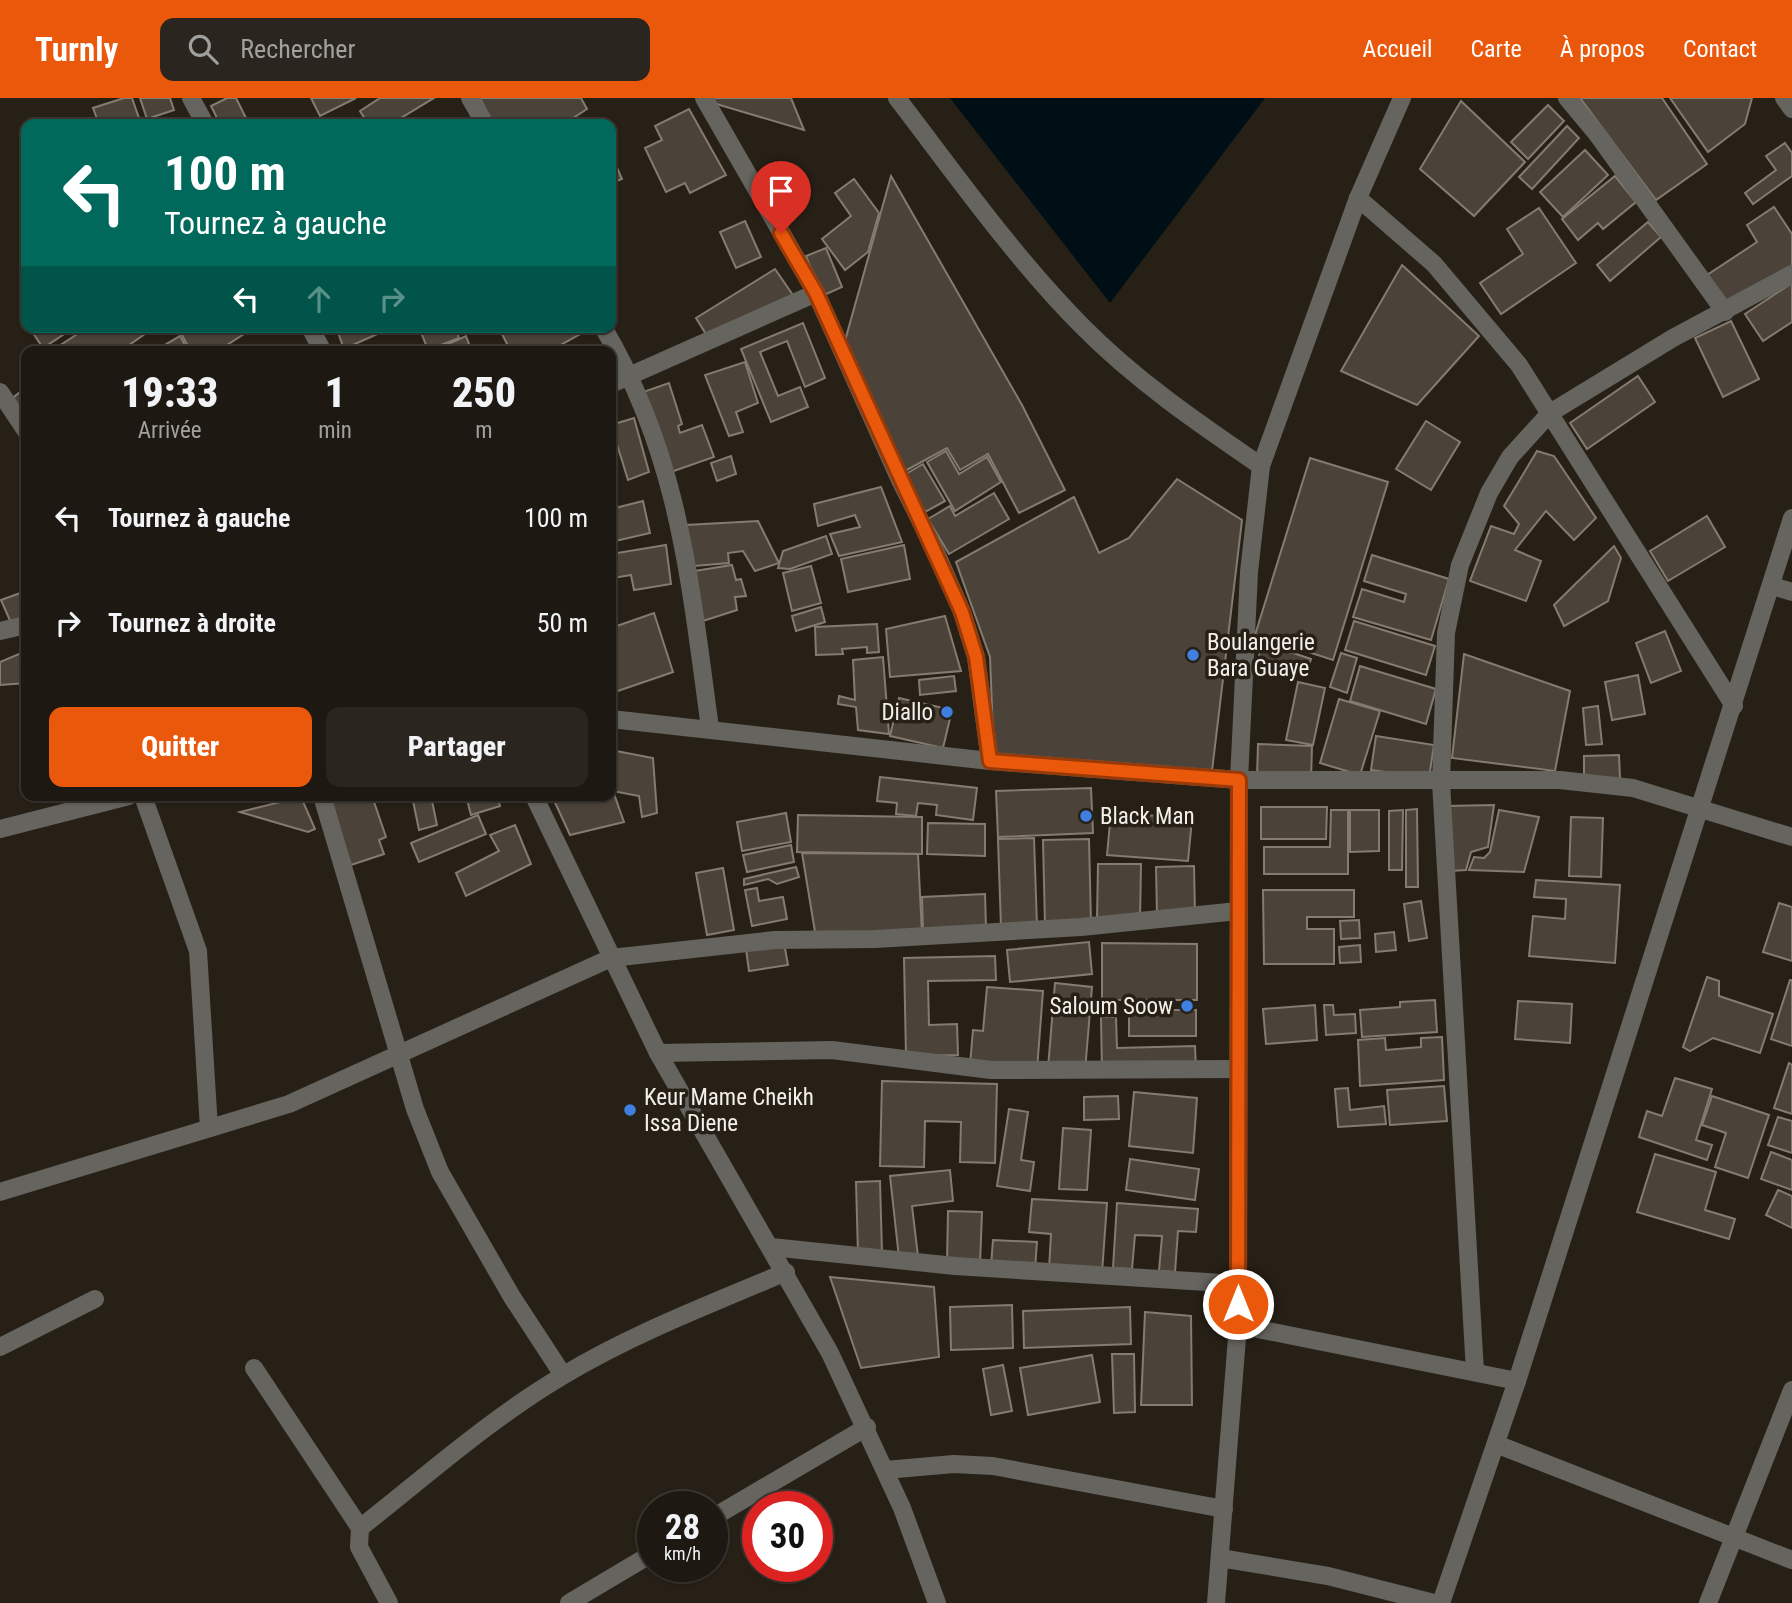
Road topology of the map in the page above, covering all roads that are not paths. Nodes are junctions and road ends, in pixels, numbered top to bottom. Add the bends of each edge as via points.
1 (191, 98) edge
2 (470, 98) edge
3 (704, 98) edge
4 (897, 98) edge
5 (1402, 98) edge
6 (1567, 98) edge
7 (1784, 98) edge
8 (1792, 109) edge
9 (202, 119) edge
10 (482, 119) edge
11 (1358, 198) junction
12 (1792, 274) edge
13 (816, 293) junction
14 (1725, 312) junction
15 (616, 349) edge
16 (631, 375) junction
17 (616, 382) edge
18 (0, 392) edge
19 (1550, 413) junction
20 (21, 424) edge
21 (1261, 466) junction
22 (1792, 518) edge
23 (1773, 586) junction
24 (1792, 592) edge
25 (21, 626) edge
26 (0, 631) edge
27 (1734, 706) junction
28 (616, 719) edge
29 (710, 728) junction
30 (990, 761) junction
31 (1239, 780) junction
32 (1441, 782) junction
33 (109, 801) edge
34 (145, 801) edge
35 (323, 801) edge
36 (536, 801) edge
37 (1700, 810) junction
38 (0, 829) edge
39 (1792, 837) edge
40 (1238, 911) junction
41 (611, 958) junction
42 (399, 1053) junction
43 (658, 1053) junction
44 (1237, 1069) junction
45 (209, 1128) junction
46 (0, 1192) edge
47 (771, 1247) junction
48 (786, 1272) junction
49 (1238, 1283) junction
50 (95, 1299) dead end
51 (1238, 1325) junction
52 (0, 1347) edge
53 (254, 1368) dead end
54 (1475, 1372) junction
55 (563, 1375) junction
56 (1517, 1381) junction
57 (1792, 1390) edge
58 (867, 1427) junction
59 (1496, 1444) junction
60 (886, 1470) junction
61 (728, 1509) edge
62 (1224, 1509) junction
63 (359, 1528) junction
64 (1732, 1536) junction
65 (1220, 1558) junction
66 (1792, 1560) edge
67 (637, 1563) edge
68 (389, 1603) edge
69 (569, 1603) edge
70 (937, 1603) edge
71 (1216, 1603) edge
72 (1434, 1603) edge
73 (1441, 1603) edge
74 (1707, 1603) edge

1 - 9 street
2 - 10 street
3 - 13 street
4 - 21 street via 995,226 1080,325 1133,374
5 - 11 street
6 - 14 street
7 - 8 street
11 - 19 street via 1458,290 1519,365
11 - 21 street
12 - 14 street
13 - 16 street
13 - 30 street via 962,612 976,657
14 - 19 street
15 - 16 street
16 - 17 street
16 - 29 street via 667,476 683,538
18 - 20 street
19 - 27 street
19 - 32 street via 1504,466 1460,565 1446,633
21 - 31 street via 1249,572
22 - 23 street
23 - 24 street
23 - 27 street
25 - 26 street
27 - 37 street
28 - 29 street
29 - 30 street
30 - 31 street
31 - 32 street
31 - 40 street
32 - 37 street via 1523,779 1633,788
32 - 54 street
33 - 38 street
34 - 45 street via 198,951
35 - 42 street
36 - 41 street
37 - 39 street
37 - 56 street
40 - 41 street via 1081,928 775,940
40 - 44 street
41 - 42 street
41 - 43 street
42 - 45 street via 289,1104
42 - 55 street via 440,1171
43 - 44 street via 832,1050 991,1070
43 - 47 street
44 - 49 street
45 - 46 street
47 - 48 street
47 - 49 street via 955,1266
48 - 55 street via 621,1343
48 - 58 street
49 - 51 street
50 - 52 street
51 - 54 street
51 - 62 street
53 - 63 street
54 - 56 street
55 - 63 street
56 - 59 street
57 - 64 street
58 - 60 street
58 - 61 street
59 - 64 street
59 - 73 street
60 - 62 street via 993,1466
60 - 70 street
62 - 65 street
63 - 68 street via 359,1547
64 - 66 street
64 - 74 street
65 - 71 street
65 - 72 street via 1328,1576
67 - 69 street

